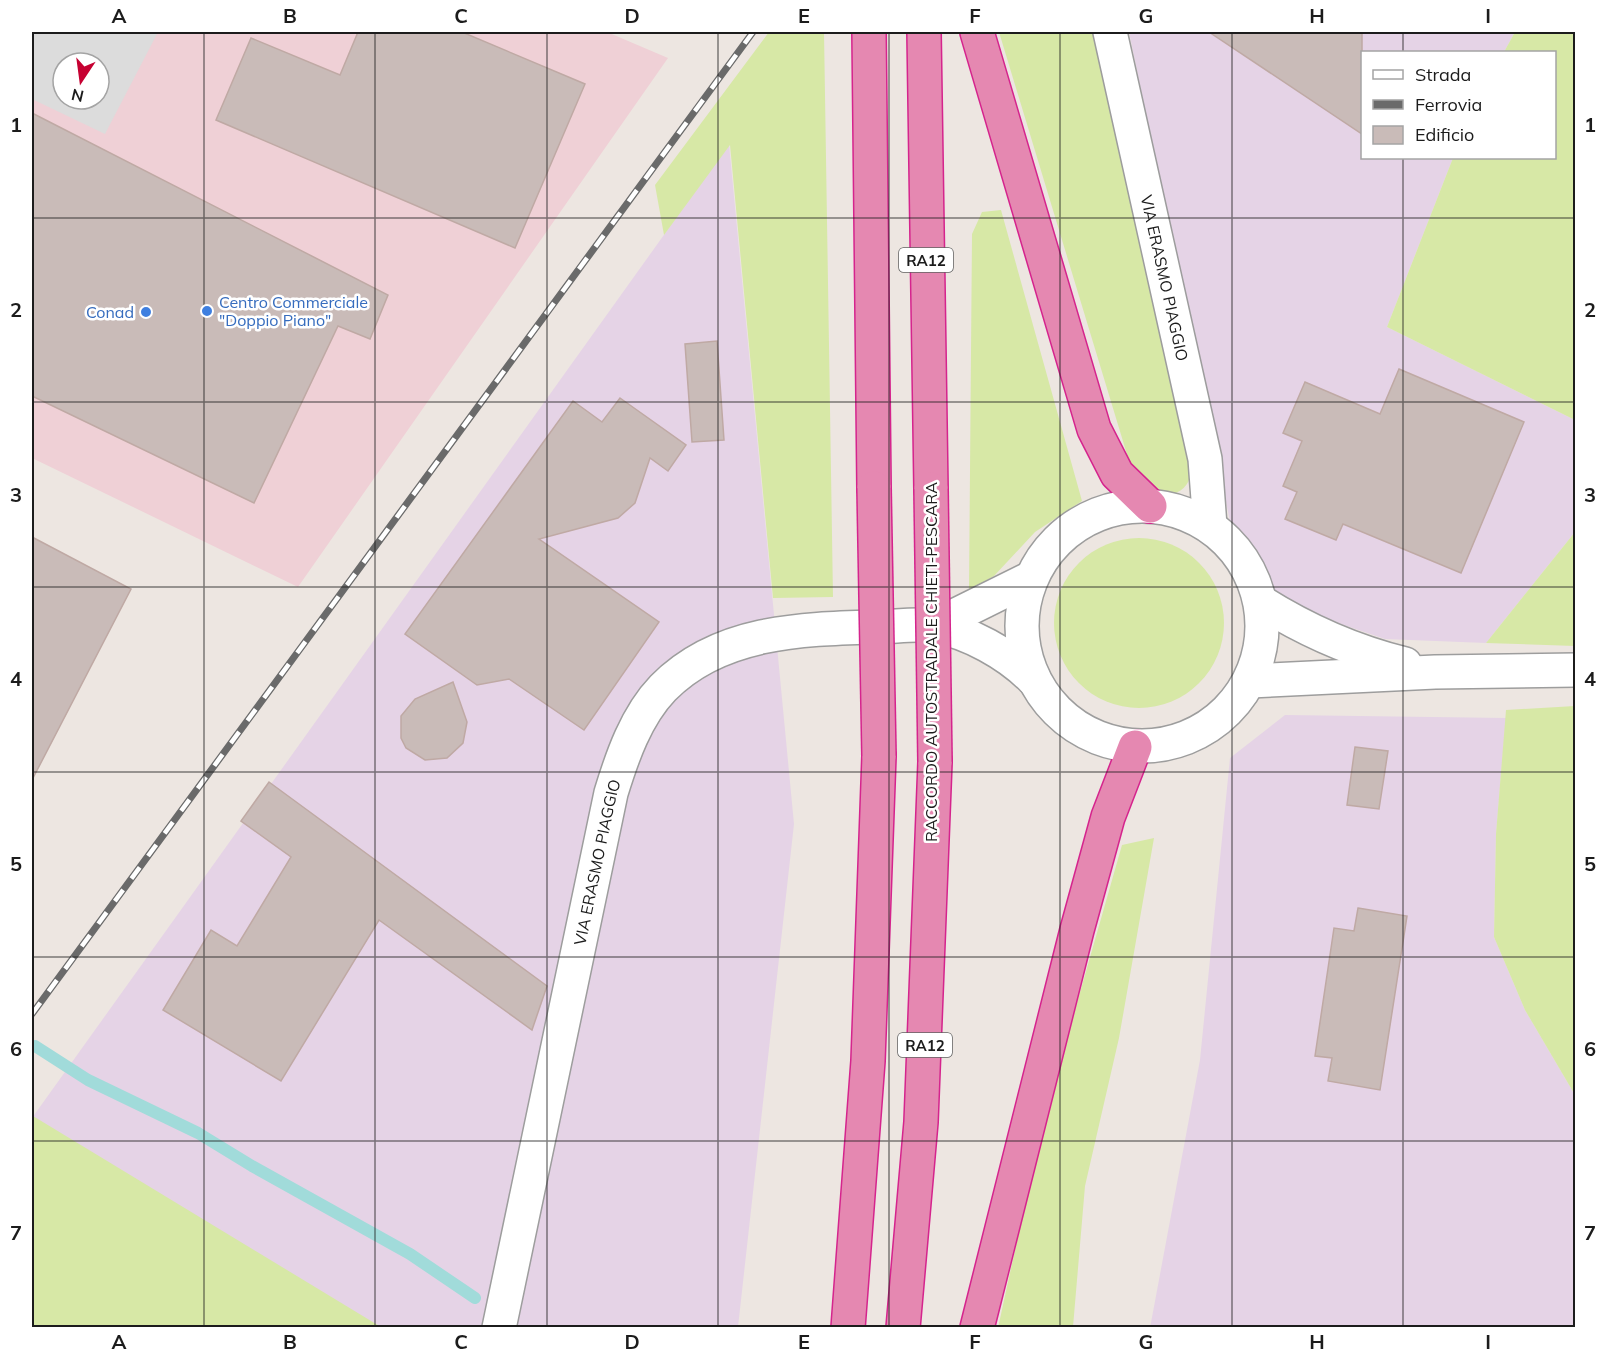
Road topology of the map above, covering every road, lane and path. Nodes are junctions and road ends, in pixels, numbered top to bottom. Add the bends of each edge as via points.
1 (869, 32) edge
2 (924, 32) edge
3 (976, 32) edge
4 (1110, 32) edge
5 (1150, 506) junction
6 (1210, 526) junction
7 (1031, 578) junction
8 (1261, 602) junction
9 (934, 626) junction
10 (1575, 670) edge
11 (1436, 672) junction
12 (1033, 679) junction
13 (1250, 681) junction
14 (1135, 747) junction
15 (500, 1328) edge
16 (848, 1328) edge
17 (903, 1328) edge
18 (977, 1328) edge

1 - 16 highway, bridge via 879,756 868,1061
2 - 17 highway, RACCORDO AUTOSTRADALE CHIETI-PESCARA / RA12, bridge via 935,762 921,1122
3 - 5 highway via 1094,429 1117,474
4 - 6 street, VIA ERASMO PIAGGIO via 1205,459
5 - 6 street via 1182,512
5 - 7 street via 1126,507 1079,523 1059,538
6 - 8 street via 1243,559
7 - 9 street, VIA ERASMO PIAGGIO
7 - 12 street via 1021,628 1024,654
8 - 11 street via 1300,627 1343,646
8 - 13 street via 1260,655
9 - 12 street, VIA ERASMO PIAGGIO via 992,647
9 - 15 street, VIA ERASMO PIAGGIO via 787,631 752,638 688,667 663,689 639,723 622,756 611,793
10 - 11 street
11 - 13 street
12 - 14 street via 1064,719 1086,733
13 - 14 street via 1218,721 1195,735 1166,745
14 - 18 highway via 1108,817 1077,930

